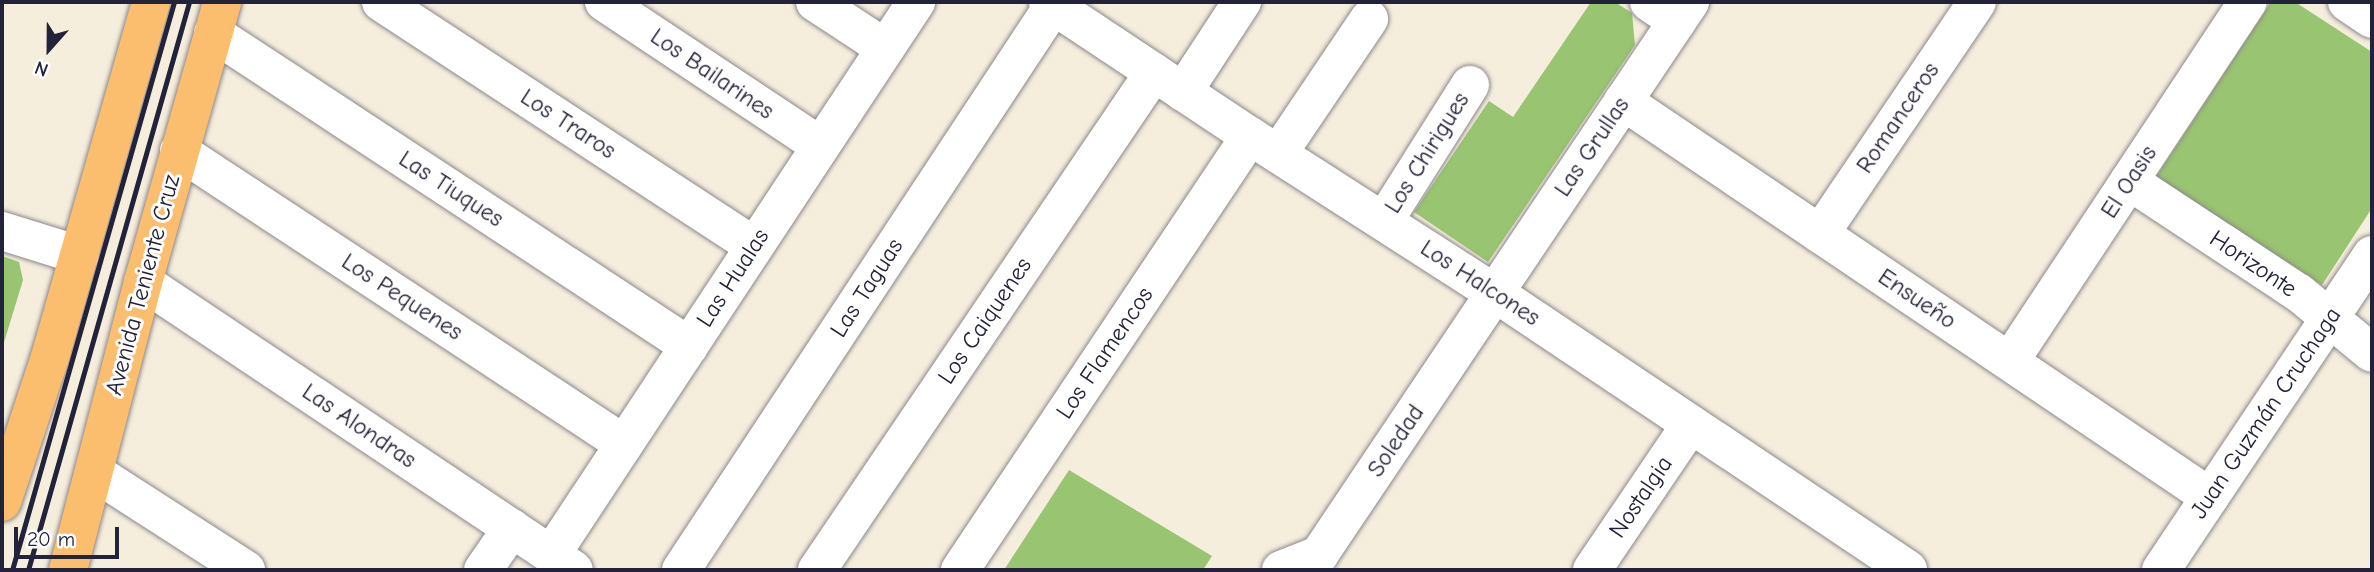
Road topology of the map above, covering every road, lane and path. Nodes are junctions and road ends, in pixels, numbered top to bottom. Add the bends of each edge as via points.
1 (151, 2) edge
2 (381, 2) edge
3 (604, 2) edge
4 (816, 2) edge
5 (916, 2) edge
6 (1242, 2) edge
7 (1977, 2) edge
8 (2248, 2) edge
9 (2347, 2) edge
10 (1070, 8) edge
11 (1672, 8) edge
12 (218, 17) edge
13 (1369, 19) dead end
14 (2372, 19) edge
15 (885, 48) junction
16 (1168, 82) junction
17 (1470, 85) dead end
18 (1623, 101) junction
19 (1264, 145) junction
20 (821, 146) junction
21 (179, 151) junction
22 (2129, 181) junction
23 (1384, 222) junction
24 (2, 231) edge
25 (1820, 234) junction
26 (754, 246) junction
27 (79, 255) junction
28 (2372, 255) edge
29 (144, 282) junction
30 (1495, 293) junction
31 (2329, 320) junction
32 (689, 346) junction
33 (2372, 353) edge
34 (2010, 362) junction
35 (1690, 424) junction
36 (624, 444) junction
37 (94, 471) junction
38 (2210, 497) junction
39 (2, 502) edge
40 (512, 528) junction
41 (563, 563) edge
42 (1330, 563) edge
43 (1887, 564) edge
44 (68, 570) edge
45 (246, 570) edge
46 (484, 570) edge
47 (681, 570) edge
48 (817, 570) edge
49 (960, 570) edge
50 (1281, 570) edge
51 (1592, 570) edge
52 (2161, 570) edge

1 - 27 main road
2 - 26 street, Los Traros
3 - 20 street, Los Bailarines
4 - 15 street
5 - 15 street, Las Hualas
6 - 16 street, Los Caiquenes
7 - 25 street, Romanceros
8 - 22 street, El Oasis
9 - 14 street
10 - 16 street, Los Halcones
10 - 47 street, Las Taguas
11 - 18 street, Las Grullas
12 - 21 main road, Avenida Teniente Cruz
12 - 32 street, Las Tiuques
13 - 19 street, Los Flamencos
15 - 20 street, Las Hualas
16 - 19 street, Los Halcones
16 - 48 street, Los Caiquenes
17 - 23 street, Los Chirigues
18 - 25 street, Ensueño
18 - 30 street, Las Grullas
19 - 23 street, Los Halcones
19 - 49 street, Los Flamencos
20 - 26 street, Las Hualas
21 - 29 main road, Avenida Teniente Cruz
21 - 36 street, Los Pequenes
22 - 31 street, Horizonte via 2298,293
22 - 34 street, El Oasis
23 - 30 street, Los Halcones
24 - 27 street
25 - 34 street, Ensueño
26 - 32 street, Las Hualas
27 - 39 main road
28 - 31 street, Juan Guzmán Cruchaga
29 - 37 main road, Avenida Teniente Cruz
29 - 40 street, Las Alondras
30 - 35 street, Los Halcones
30 - 42 street, Soledad
31 - 33 street, Horizonte
31 - 38 street, Juan Guzmán Cruchaga
32 - 36 street, Las Hualas
34 - 38 street, Ensueño
35 - 43 street, Los Halcones
35 - 51 street, Nostalgia
36 - 41 street, Las Hualas
37 - 44 main road, Avenida Teniente Cruz
37 - 45 street
38 - 52 street, Juan Guzmán Cruchaga
40 - 41 street, Las Alondras
40 - 46 street
42 - 50 street, Soledad

